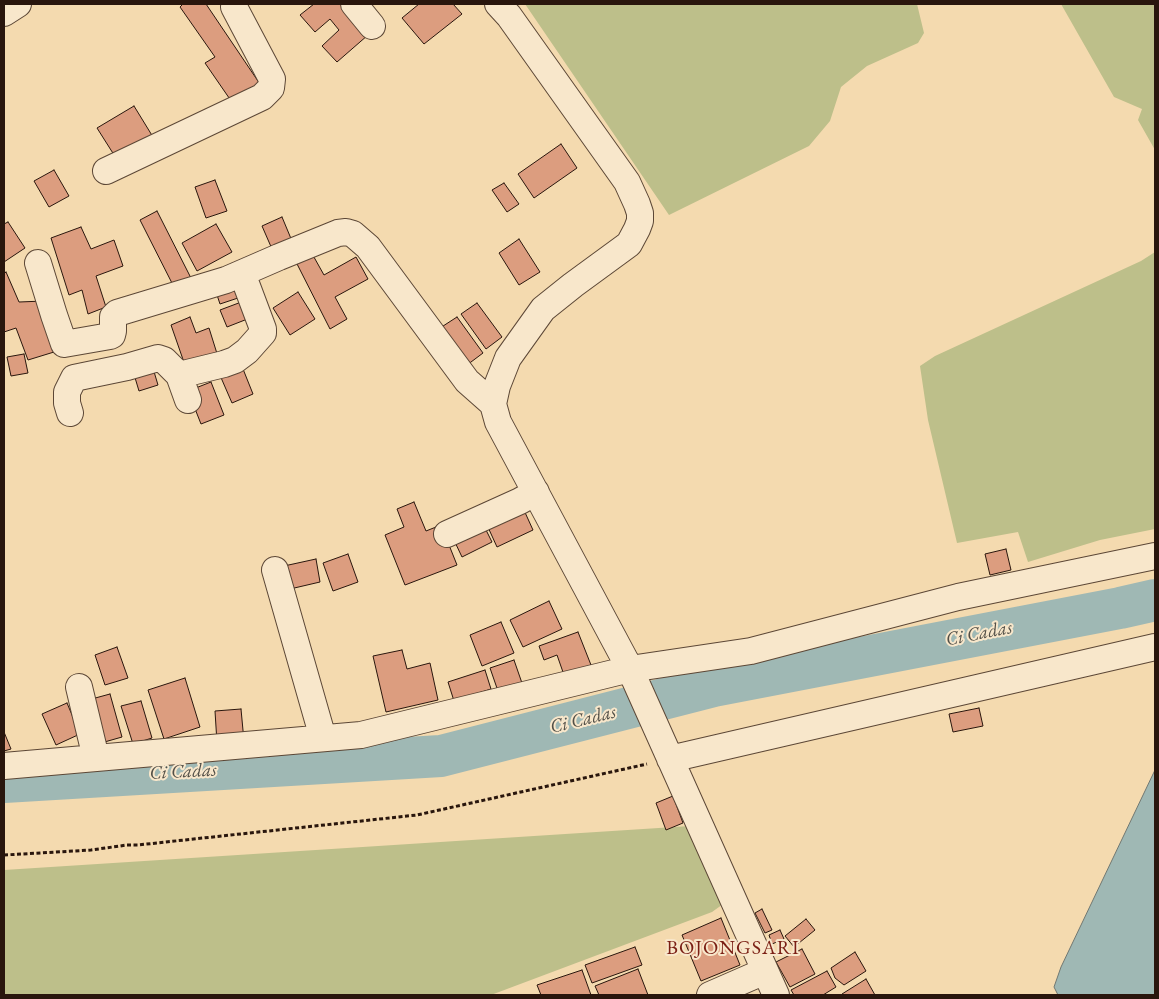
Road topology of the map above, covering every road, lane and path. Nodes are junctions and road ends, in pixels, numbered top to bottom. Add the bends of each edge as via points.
1 (18, 4) edge
2 (354, 4) edge
3 (498, 4) edge
4 (234, 5) edge
5 (4, 13) edge
6 (372, 26) dead end
7 (106, 171) dead end
8 (38, 263) dead end
9 (242, 273) junction
10 (64, 344) junction
11 (179, 375) junction
12 (74, 378) junction
13 (188, 400) dead end
14 (493, 404) junction
15 (70, 414) dead end
16 (536, 492) junction
17 (447, 534) dead end
18 (1155, 556) edge
19 (276, 570) dead end
20 (1155, 647) edge
21 (633, 676) junction
22 (79, 687) dead end
23 (323, 738) junction
24 (668, 755) junction
25 (96, 758) junction
26 (4, 766) edge
27 (4, 856) edge
28 (765, 971) junction
29 (710, 995) edge
30 (776, 995) edge

1 - 5 street
2 - 6 street
3 - 14 street via 627,182 640,213 640,221 629,244 543,309 508,358
4 - 7 street via 272,79 271,88 262,97
8 - 10 street
9 - 10 street via 114,314 110,336
9 - 11 street via 263,332 235,360
9 - 14 street via 338,233 354,234 368,247 467,381
10 - 12 street
11 - 12 street via 158,358
11 - 13 street
12 - 15 street via 67,392
14 - 16 street via 498,422
16 - 17 street
16 - 21 street
18 - 21 street via 958,597 750,651
19 - 23 street
20 - 24 street
21 - 23 street via 361,735
21 - 24 street
22 - 25 street
23 - 25 street
24 - 27 path via 417,815 91,850
24 - 28 street
25 - 26 street
28 - 29 street
28 - 30 street

